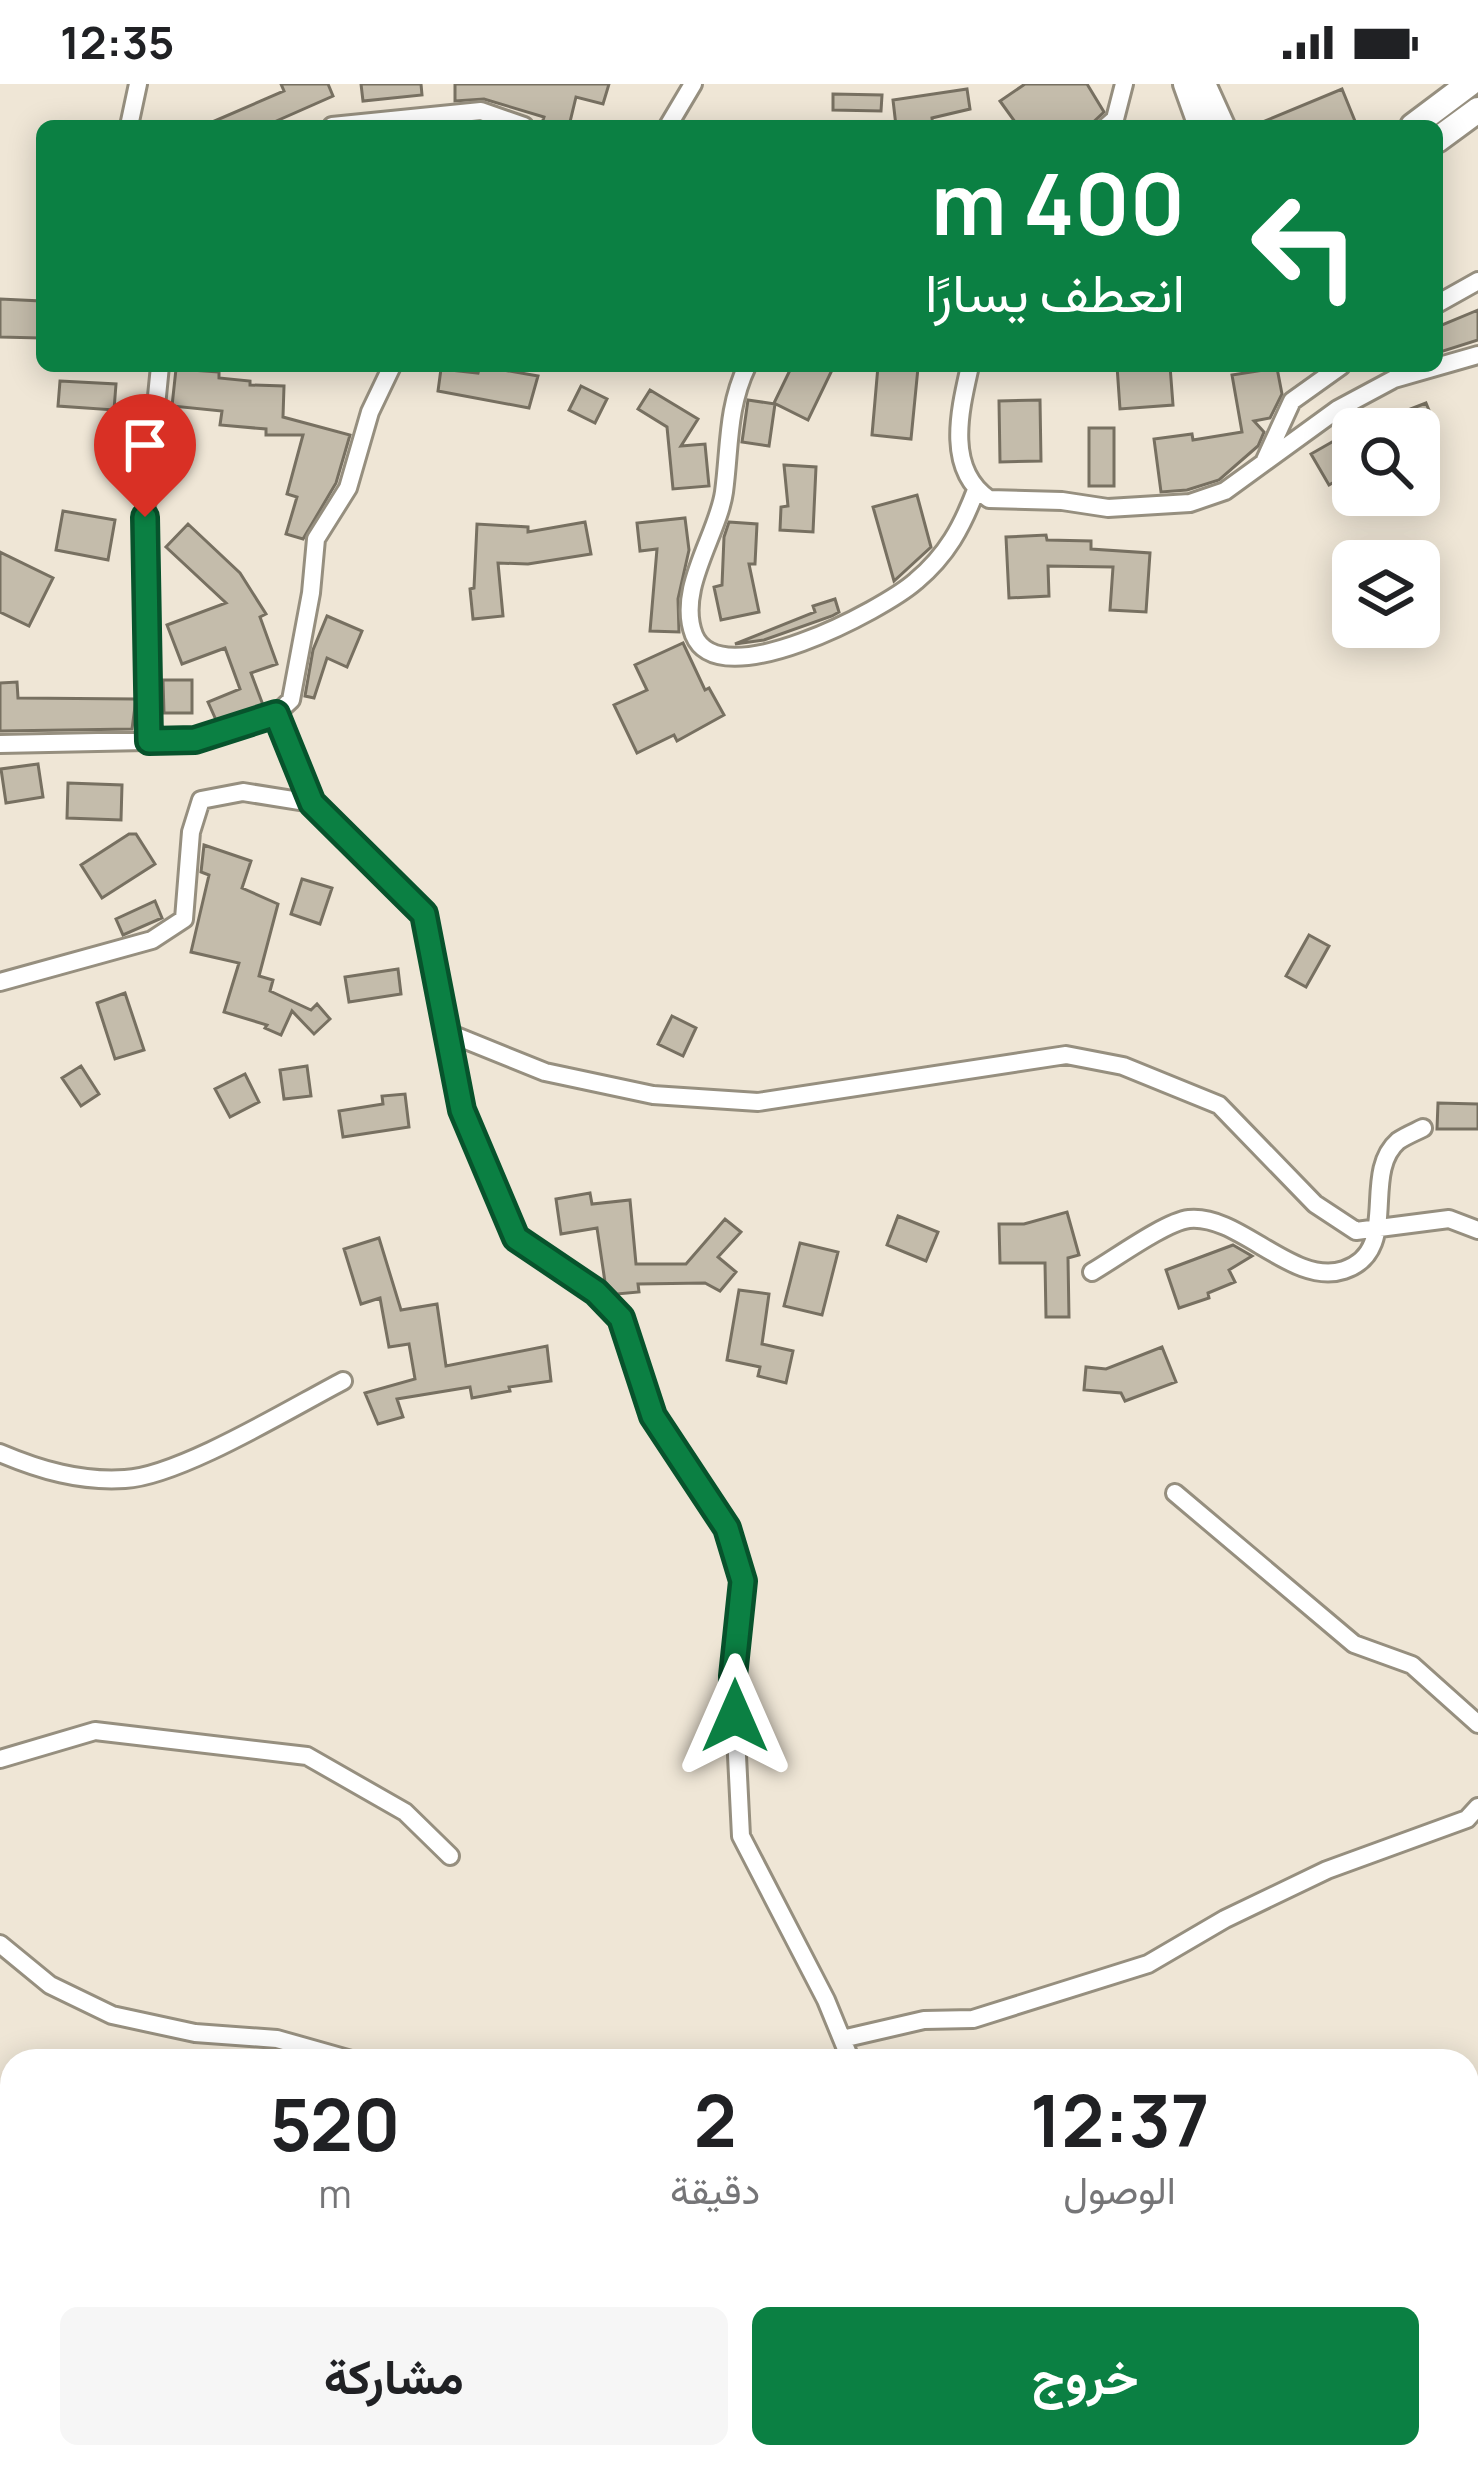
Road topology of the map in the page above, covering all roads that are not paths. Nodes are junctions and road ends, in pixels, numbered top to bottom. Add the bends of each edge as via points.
1 (139, 84) edge
2 (693, 84) edge
3 (1124, 84) edge
4 (1186, 84) edge
5 (1203, 84) edge
6 (1469, 84) edge
7 (1478, 110) edge
8 (130, 120) edge
9 (385, 120) edge
10 (507, 120) edge
11 (672, 120) edge
12 (1111, 120) edge
13 (1199, 120) edge
14 (1219, 120) edge
15 (1421, 120) edge
16 (1443, 136) edge
17 (1478, 281) edge
18 (1443, 301) edge
19 (1478, 355) edge
20 (1443, 365) edge
21 (159, 372) edge
22 (389, 372) edge
23 (743, 372) edge
24 (969, 372) edge
25 (1332, 372) edge
26 (1418, 372) edge
27 (1262, 466) junction
28 (976, 490) junction
29 (276, 714) junction
30 (149, 741) junction
31 (0, 744) edge
32 (312, 803) junction
33 (0, 982) edge
34 (446, 1032) junction
35 (1423, 1128) dead end
36 (1377, 1228) junction
37 (1478, 1230) edge
38 (1092, 1272) dead end
39 (343, 1381) dead end
40 (0, 1453) edge
41 (1174, 1493) dead end
42 (1478, 1724) edge
43 (0, 1759) edge
44 (1478, 1807) edge
45 (450, 1856) dead end
46 (0, 1944) edge
47 (842, 2039) junction
48 (312, 2049) edge
49 (846, 2049) edge

1 - 8 street
2 - 11 street
3 - 12 street
4 - 13 main road
5 - 14 main road
6 - 15 main road
7 - 16 main road
9 - 10 street via 481,111
17 - 18 street
19 - 20 street
21 - 30 street via 145,517
22 - 29 street via 348,488 316,539 291,700
23 - 28 street via 733,395 724,496 691,593 694,635 712,656 750,656 822,635 914,584 958,537
24 - 28 street via 958,436
25 - 27 street via 1292,400
26 - 27 street via 1337,409
27 - 28 street via 1225,490 1155,507 989,499
29 - 30 street via 195,740
29 - 32 street
30 - 31 street
32 - 33 street via 243,792 201,800 184,919 152,940
32 - 34 street via 424,914
34 - 36 street via 545,1072 652,1095 758,1102 1066,1055 1123,1066 1219,1105 1315,1204 1356,1231
34 - 47 street via 462,1110 516,1238 621,1318 653,1416 727,1528 743,1581 733,1676 741,1836
35 - 36 street via 1396,1143 1382,1170
36 - 37 street via 1449,1220
36 - 38 street via 1370,1252 1344,1270 1309,1270 1208,1220 1184,1219
39 - 40 street via 175,1466 128,1479 41,1470
41 - 42 street via 1354,1644 1412,1665
43 - 45 street via 95,1731 307,1756 405,1812
44 - 47 street via 1467,1819 1266,1899 1148,1964 973,2019 924,2020
46 - 48 street via 50,1985 112,2015
47 - 49 street

